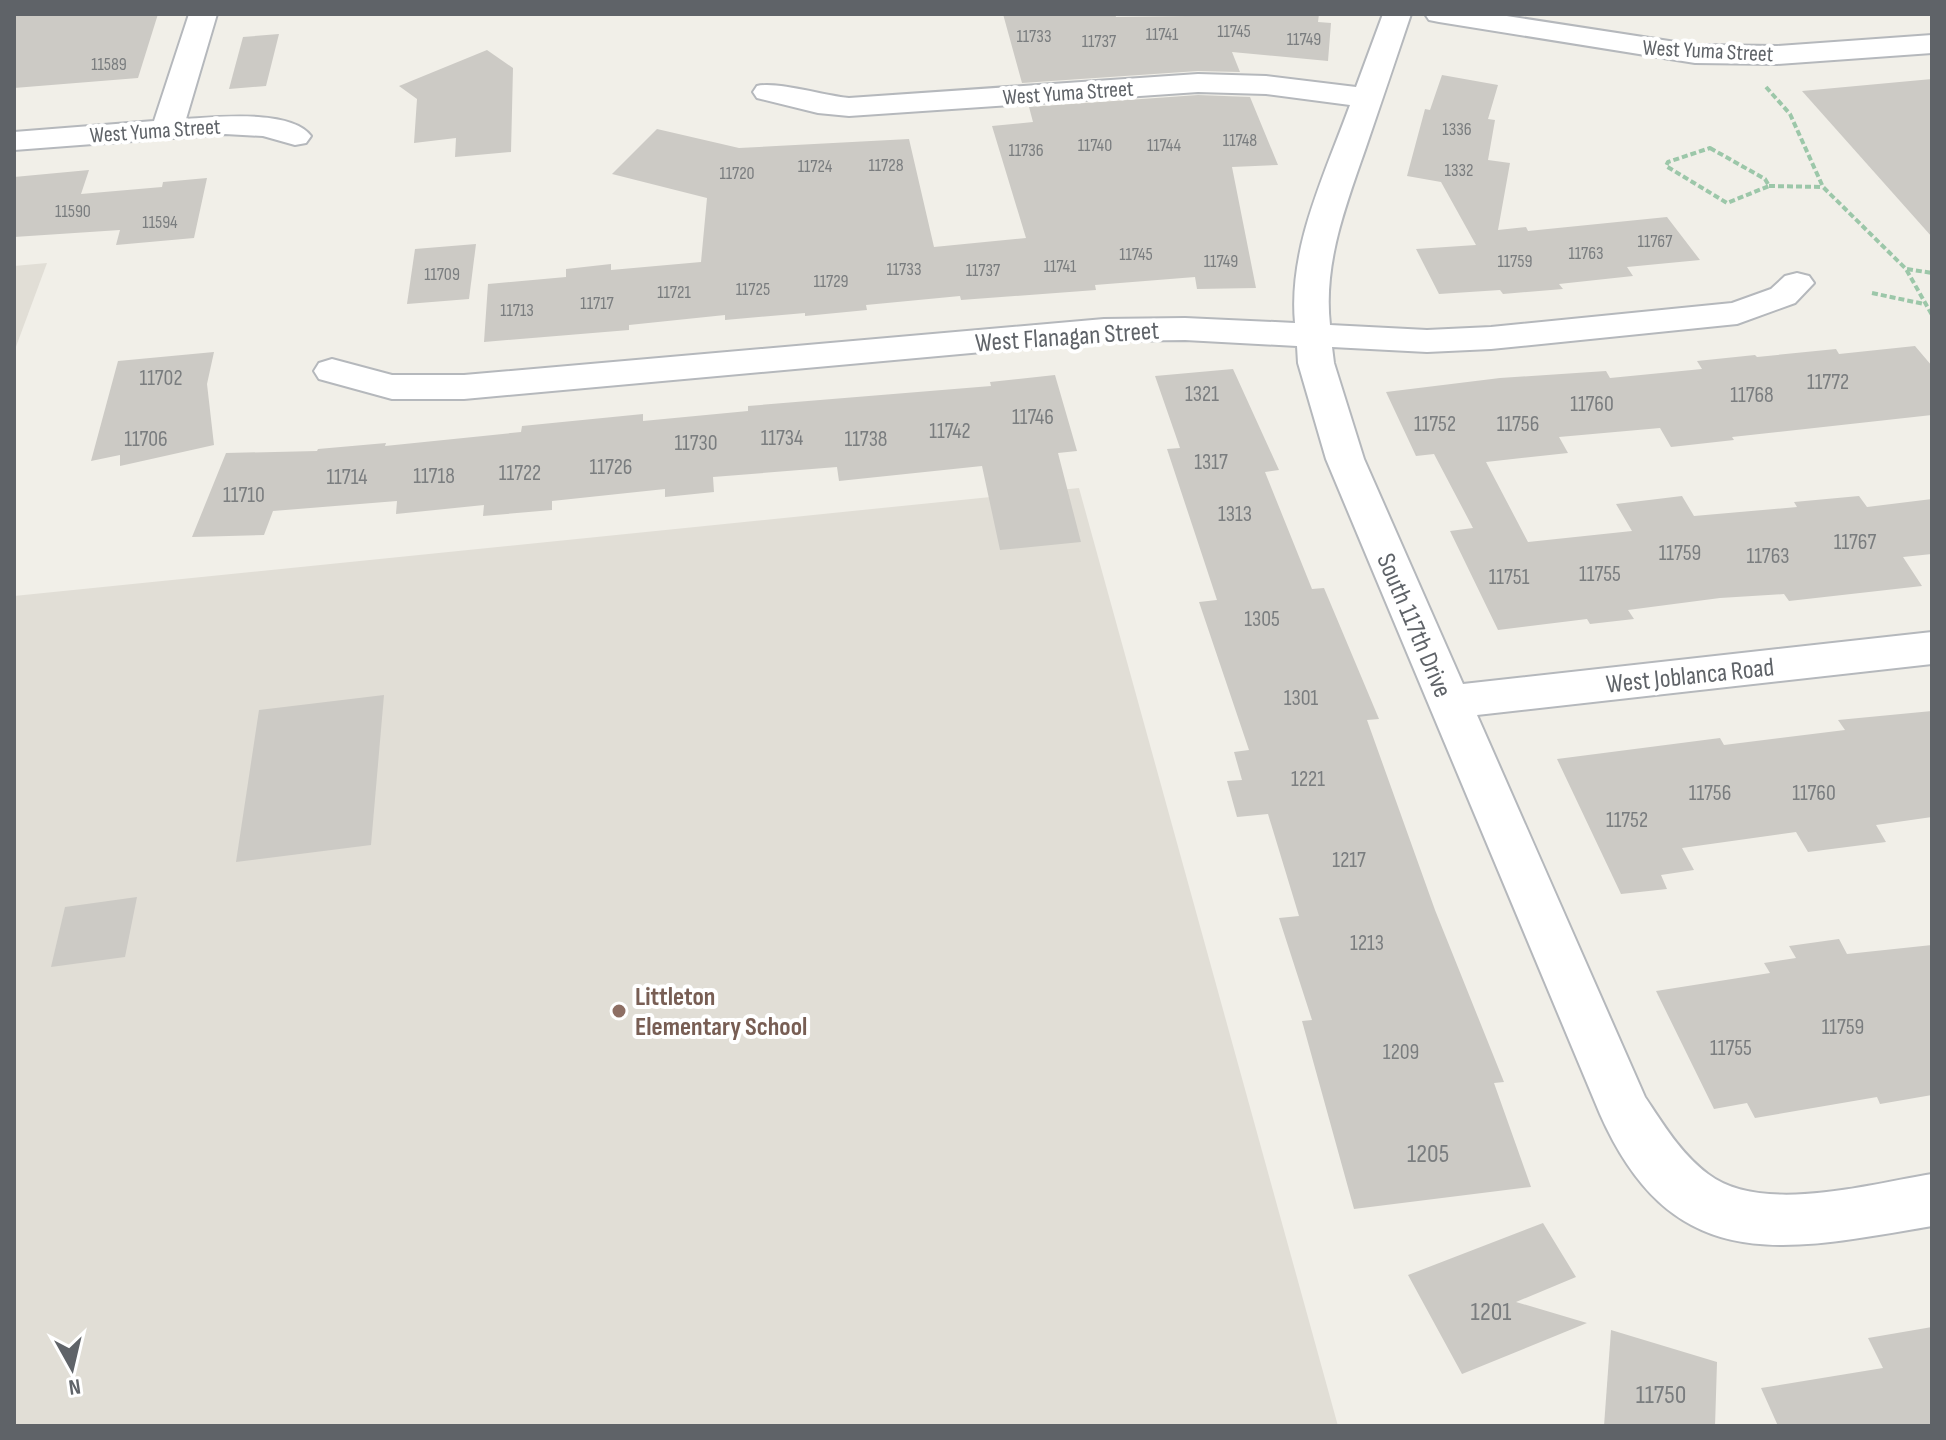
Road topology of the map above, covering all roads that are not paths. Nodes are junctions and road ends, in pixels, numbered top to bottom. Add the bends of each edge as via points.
1 (203, 14) edge
2 (1397, 14) edge
3 (1439, 14) edge
4 (1932, 44) edge
5 (768, 92) dead end
6 (1368, 98) junction
7 (167, 129) junction
8 (295, 136) dead end
9 (14, 141) edge
10 (1797, 283) dead end
11 (1312, 336) junction
12 (332, 371) dead end
13 (1932, 648) edge
14 (1448, 702) junction
15 (1932, 1200) edge

1 - 7 street
2 - 6 street, South 117th Drive
3 - 4 street, West Yuma Street via 1695,54 1777,55
5 - 6 street, West Yuma Street via 849,107 1198,83
6 - 11 street, South 117th Drive via 1318,243 1310,300
7 - 8 street, West Yuma Street via 245,125
7 - 9 street, West Yuma Street
10 - 11 street, West Flanagan Street via 1761,306 1709,318 1460,340
11 - 12 street, West Flanagan Street via 1104,330 427,389 392,387
11 - 14 street, South 117th Drive via 1333,428
13 - 14 street, West Joblanca Road
14 - 15 street, South 117th Drive via 1626,1114 1665,1175 1695,1200 1733,1217 1771,1222

